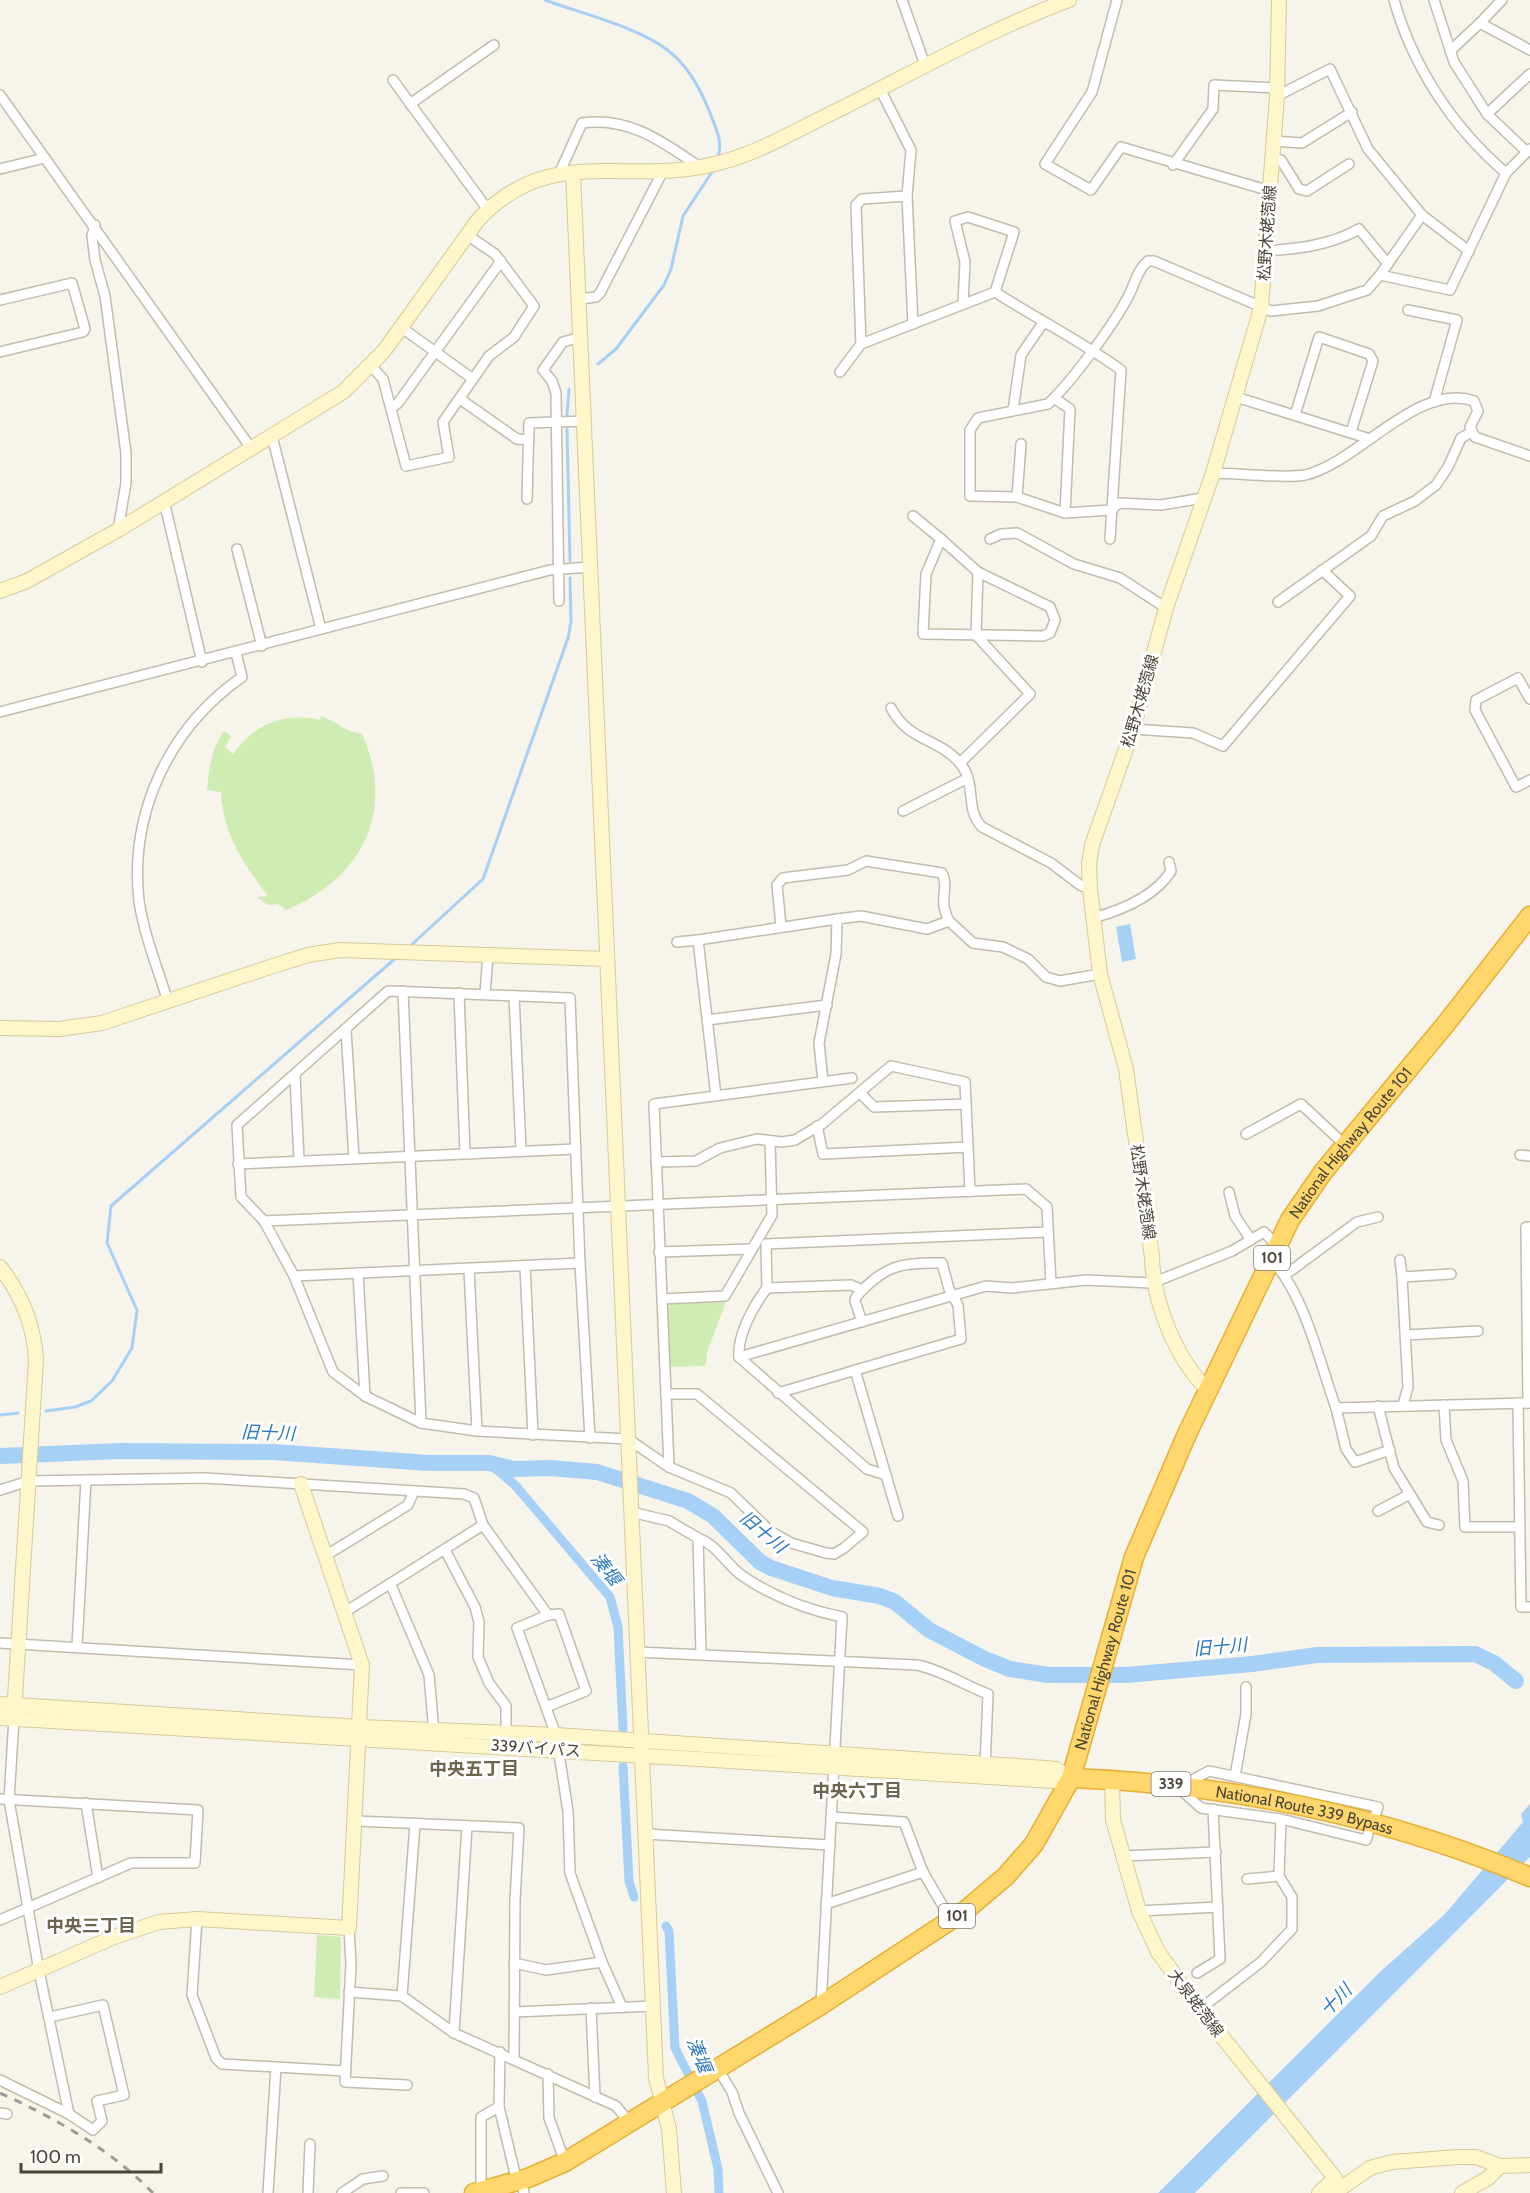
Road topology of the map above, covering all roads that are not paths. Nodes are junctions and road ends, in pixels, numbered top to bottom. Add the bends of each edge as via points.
1 (902, 0) edge
2 (1069, 0) edge
3 (1117, 0) edge
4 (1279, 0) edge
5 (1394, 0) edge
6 (1434, 0) edge
7 (1502, 0) edge
8 (1480, 23) junction
9 (494, 45) dead end
10 (1530, 50) edge
11 (1450, 51) junction
12 (925, 65) junction
13 (1530, 74) edge
14 (393, 80) dead end
15 (880, 89) junction
16 (1276, 92) junction
17 (0, 95) edge
18 (410, 104) junction
19 (4, 107) edge
20 (1352, 112) junction
21 (1488, 114) junction
22 (1273, 141) junction
23 (1529, 150) edge
24 (45, 158) junction
25 (1272, 159) junction
26 (1349, 164) dead end
27 (712, 165) junction
28 (1173, 165) junction
29 (0, 169) edge
30 (566, 173) junction
31 (662, 173) junction
32 (1506, 173) junction
33 (1270, 191) junction
34 (907, 196) junction
35 (488, 210) junction
36 (1422, 215) junction
37 (94, 225) junction
38 (467, 234) junction
39 (1265, 251) junction
40 (1469, 251) junction
41 (501, 261) junction
42 (1388, 264) junction
43 (1380, 275) junction
44 (996, 292) junction
45 (579, 299) junction
46 (0, 300) edge
47 (963, 304) junction
48 (1261, 308) junction
49 (1408, 310) dead end
50 (1043, 323) junction
51 (913, 324) junction
52 (402, 328) junction
53 (581, 337) junction
54 (861, 344) junction
55 (1092, 349) junction
56 (435, 351) junction
57 (0, 352) edge
58 (371, 366) junction
59 (840, 372) dead end
60 (473, 379) junction
61 (1236, 397) junction
62 (1054, 398) junction
63 (460, 399) junction
64 (1434, 402) junction
65 (391, 408) junction
66 (1013, 410) junction
67 (1294, 415) junction
68 (584, 421) junction
69 (556, 422) junction
70 (1351, 432) junction
71 (1472, 432) junction
72 (272, 436) junction
73 (1370, 439) junction
74 (528, 440) junction
75 (1021, 444) dead end
76 (251, 448) junction
77 (1530, 456) edge
78 (1213, 473) junction
79 (1017, 497) junction
80 (1203, 498) junction
81 (527, 499) dead end
82 (164, 501) junction
83 (1111, 510) junction
84 (1065, 513) junction
85 (913, 516) dead end
86 (118, 530) junction
87 (941, 538) junction
88 (990, 538) dead end
89 (1110, 539) dead end
90 (237, 549) dead end
91 (590, 567) junction
92 (558, 569) junction
93 (1322, 570) junction
94 (978, 572) junction
95 (0, 591) edge
96 (559, 601) dead end
97 (1278, 602) dead end
98 (1166, 608) junction
99 (321, 629) junction
100 (976, 635) junction
101 (262, 646) junction
102 (236, 653) junction
103 (202, 662) junction
104 (1530, 699) edge
105 (891, 708) dead end
106 (0, 712) edge
107 (1133, 729) junction
108 (960, 763) junction
109 (968, 778) junction
110 (1530, 780) edge
111 (903, 811) dead end
112 (1169, 862) dead end
113 (1090, 889) junction
114 (1530, 916) edge
115 (1093, 918) junction
116 (837, 919) junction
117 (949, 921) junction
118 (781, 926) junction
119 (698, 940) junction
120 (677, 942) dead end
121 (488, 954) junction
122 (607, 959) junction
123 (1100, 974) junction
124 (403, 991) junction
125 (459, 993) junction
126 (485, 994) junction
127 (514, 996) junction
128 (168, 1002) junction
129 (827, 1005) junction
130 (707, 1020) junction
131 (0, 1028) edge
132 (346, 1030) junction
133 (295, 1076) junction
134 (852, 1078) dead end
135 (823, 1081) junction
136 (860, 1093) junction
137 (716, 1096) junction
138 (966, 1104) junction
139 (817, 1126) junction
140 (1246, 1134) dead end
141 (770, 1141) junction
142 (1345, 1145) junction
143 (968, 1148) junction
144 (575, 1149) junction
145 (521, 1150) junction
146 (465, 1152) junction
147 (408, 1154) junction
148 (354, 1158) junction
149 (299, 1160) junction
150 (656, 1162) junction
151 (238, 1164) junction
152 (970, 1191) junction
153 (1229, 1192) dead end
154 (771, 1200) junction
155 (657, 1204) junction
156 (618, 1206) junction
157 (578, 1208) junction
158 (411, 1215) junction
159 (1378, 1217) dead end
160 (264, 1221) junction
161 (1530, 1227) edge
162 (1048, 1232) junction
163 (1251, 1240) junction
164 (750, 1249) junction
165 (659, 1252) junction
166 (1274, 1253) junction
167 (1400, 1260) dead end
168 (580, 1263) junction
169 (525, 1266) junction
170 (0, 1267) edge
171 (469, 1269) junction
172 (414, 1271) junction
173 (358, 1274) junction
174 (1451, 1274) dead end
175 (1285, 1275) junction
176 (294, 1276) junction
177 (1402, 1277) junction
178 (1050, 1283) junction
179 (1152, 1283) junction
180 (767, 1288) junction
181 (862, 1290) junction
182 (952, 1296) junction
183 (662, 1299) junction
184 (862, 1322) junction
185 (1478, 1331) dead end
186 (1406, 1335) junction
187 (739, 1357) junction
188 (855, 1370) junction
189 (1209, 1391) junction
190 (778, 1393) junction
191 (666, 1394) junction
192 (364, 1396) junction
193 (1518, 1403) junction
194 (1529, 1403) edge
195 (1444, 1404) junction
196 (1403, 1405) junction
197 (1378, 1406) junction
198 (1336, 1408) junction
199 (421, 1422) junction
200 (477, 1431) junction
201 (534, 1435) junction
202 (590, 1438) junction
203 (628, 1439) junction
204 (1390, 1450) junction
205 (669, 1467) junction
206 (886, 1475) junction
207 (29, 1478) junction
208 (86, 1480) junction
209 (301, 1484) junction
210 (0, 1490) edge
211 (414, 1491) junction
212 (1410, 1494) junction
213 (631, 1507) junction
214 (1378, 1511) dead end
215 (898, 1516) dead end
216 (483, 1525) junction
217 (1439, 1525) dead end
218 (1519, 1527) junction
219 (698, 1538) junction
220 (445, 1550) junction
221 (325, 1556) junction
222 (391, 1585) junction
223 (1530, 1607) edge
224 (345, 1612) junction
225 (548, 1615) junction
226 (0, 1643) edge
227 (18, 1644) junction
228 (76, 1647) junction
229 (638, 1652) junction
230 (701, 1654) junction
231 (840, 1662) junction
232 (362, 1665) junction
233 (1246, 1687) dead end
234 (0, 1704) edge
235 (546, 1707) junction
236 (10, 1714) edge
237 (360, 1733) junction
238 (506, 1733) junction
239 (434, 1736) junction
240 (642, 1741) junction
241 (557, 1742) junction
242 (642, 1756) junction
243 (834, 1761) junction
244 (984, 1771) junction
245 (1235, 1776) junction
246 (1071, 1778) junction
247 (1112, 1779) junction
248 (1178, 1785) junction
249 (4, 1799) edge
250 (86, 1803) junction
251 (1213, 1809) junction
252 (1376, 1813) dead end
253 (831, 1817) junction
254 (1281, 1819) junction
255 (356, 1821) junction
256 (415, 1824) junction
257 (467, 1826) junction
258 (646, 1834) junction
259 (1368, 1834) dead end
260 (830, 1845) junction
261 (1216, 1852) junction
262 (1123, 1856) junction
263 (923, 1872) junction
264 (1279, 1876) junction
265 (1530, 1877) edge
266 (98, 1878) junction
267 (1247, 1879) dead end
268 (826, 1904) junction
269 (1218, 1907) junction
270 (29, 1909) junction
271 (1139, 1911) junction
272 (196, 1919) junction
273 (0, 1920) edge
274 (951, 1920) junction
275 (349, 1928) junction
276 (602, 1962) junction
277 (514, 1963) junction
278 (39, 1971) junction
279 (1197, 1973) dead end
280 (0, 1987) edge
281 (349, 1992) junction
282 (402, 1996) junction
283 (821, 2005) junction
284 (653, 2006) junction
285 (622, 2007) junction
286 (591, 2008) junction
287 (1200, 2009) junction
288 (515, 2012) junction
289 (50, 2017) junction
290 (454, 2032) junction
291 (500, 2052) junction
292 (514, 2058) junction
293 (276, 2067) junction
294 (718, 2069) junction
295 (345, 2071) junction
296 (548, 2074) junction
297 (0, 2080) edge
298 (407, 2085) dead end
299 (595, 2097) junction
300 (663, 2103) junction
301 (499, 2107) junction
302 (69, 2114) junction
303 (630, 2123) junction
304 (310, 2144) dead end
305 (565, 2162) junction
306 (1530, 2165) edge
307 (1500, 2166) junction
308 (383, 2176) dead end
309 (520, 2185) edge
310 (478, 2192) edge
311 (268, 2193) edge
312 (308, 2193) edge
313 (342, 2193) edge
314 (401, 2193) edge
315 (424, 2193) edge
316 (674, 2193) edge
317 (778, 2193) edge
318 (1319, 2193) edge
319 (1334, 2193) edge
320 (1462, 2193) edge

1 - 12 street
2 - 12 street via 987,33
3 - 28 street via 1092,92 1045,164 1091,190 1121,147
4 - 16 street, 松野木姥萢線
5 - 32 street via 1404,35 1450,114 1473,144
6 - 11 street
7 - 8 street
8 - 10 street
8 - 11 street
9 - 18 street
11 - 21 street
12 - 15 street
13 - 21 street
14 - 18 street
15 - 27 street via 758,149
15 - 34 street via 911,150
16 - 20 street via 1330,69
16 - 22 street, 松野木姥萢線
16 - 28 street via 1214,85 1213,109
17 - 19 street
18 - 35 street
19 - 24 street
20 - 22 street via 1302,143
20 - 36 street via 1368,149
21 - 23 street
22 - 25 street, 松野木姥萢線
23 - 32 street
24 - 29 street
24 - 37 street
25 - 26 street via 1281,160 1299,189 1307,191
25 - 33 street, 松野木姥萢線
27 - 30 street via 650,133 589,122 582,123
27 - 31 street
28 - 33 street
30 - 31 street
30 - 35 street via 525,183
30 - 45 street
31 - 45 street via 600,293
32 - 40 street
33 - 39 street, 松野木姥萢線
34 - 51 street
34 - 54 street via 862,199 856,205
35 - 38 street
36 - 40 street
36 - 42 street
37 - 76 street
37 - 86 street via 94,252 105,296 126,453 126,483
38 - 41 street
38 - 52 street
39 - 42 street via 1297,249 1344,238 1359,229
39 - 48 street, 松野木姥萢線
40 - 43 street via 1450,290
41 - 56 street
41 - 60 street via 534,306 514,337 489,356
42 - 43 street
43 - 48 street via 1367,290 1346,299 1271,312
44 - 47 street
44 - 47 street via 1014,231 968,217 955,221 965,262
44 - 50 street
45 - 53 street
46 - 57 street via 72,283 85,330
47 - 51 street
48 - 55 street via 1148,261
48 - 61 street, 松野木姥萢線
49 - 64 street via 1457,320
50 - 55 street
50 - 66 street via 1021,355
51 - 54 street
52 - 56 street
52 - 58 street
53 - 68 street
53 - 69 street via 563,342 543,367 555,387
54 - 59 street
55 - 62 street
55 - 83 street via 1121,370
56 - 60 street
56 - 65 street
58 - 65 street via 383,378
58 - 72 street via 343,392
60 - 63 street
61 - 67 street
61 - 78 street, 松野木姥萢線
62 - 66 street via 1040,407
62 - 84 street via 1070,409
63 - 65 street via 442,424 451,455 408,467
63 - 74 street via 517,439
64 - 71 street via 1461,397 1474,401 1478,411 1470,427
64 - 73 street
66 - 79 street via 978,418 970,430 970,496
67 - 70 street
67 - 70 street via 1319,337 1369,354 1373,362
68 - 69 street
68 - 91 street
69 - 74 street via 531,421
69 - 92 street
70 - 73 street
71 - 77 street via 1475,437
71 - 93 street via 1461,438 1449,467 1436,485 1416,501 1383,516 1371,536
72 - 76 street
72 - 99 street
73 - 78 street via 1304,475
74 - 81 street
75 - 79 street
76 - 82 street
78 - 80 street, 松野木姥萢線
79 - 84 street
80 - 83 street via 1161,505 1119,503
80 - 98 street, 松野木姥萢線
82 - 86 street
82 - 103 street
83 - 84 street
83 - 89 street
85 - 87 street
86 - 95 street via 27,581
87 - 94 street
87 - 100 street via 926,574 923,634
88 - 98 street via 1017,533 1074,564 1120,578
90 - 101 street
91 - 92 street
91 - 122 street
92 - 96 street
92 - 99 street
93 - 97 street
93 - 107 street via 1350,596 1223,746 1193,733
94 - 100 street
94 - 100 street via 1050,607 1055,620 1050,633 1043,636
98 - 107 street, 松野木姥萢線
99 - 101 street
100 - 108 street via 1030,694
101 - 102 street
102 - 103 street
102 - 128 street via 242,677 219,693 184,731 156,781 144,820 139,901
103 - 106 street
104 - 110 street via 1518,678 1476,700 1475,710 1516,788
105 - 108 street via 899,724
107 - 113 street, 松野木姥萢線 via 1092,845
108 - 109 street
109 - 111 street
109 - 113 street via 975,820 982,827 1051,863
112 - 115 street via 1171,871 1162,886 1121,910
113 - 115 street, 松野木姥萢線
114 - 142 highway, National Highway Route 101 / 101
115 - 123 street, 松野木姥萢線
116 - 117 street via 861,916 927,929
116 - 118 street
116 - 129 street via 836,954
117 - 118 street via 942,908 945,881 940,872 866,861 848,870 783,878 777,885
117 - 123 street via 973,943 1003,947 1028,959 1046,977 1060,981
118 - 119 street
119 - 120 street
119 - 130 street
121 - 122 street
121 - 126 street
121 - 128 street via 340,950 308,955
122 - 156 street
123 - 179 street, 松野木姥萢線 via 1125,1069 1152,1257
124 - 125 street
124 - 132 street via 388,991
124 - 147 street
125 - 126 street
125 - 146 street
126 - 127 street
127 - 144 street via 570,998
127 - 145 street
128 - 131 street via 102,1023 59,1029
129 - 130 street
129 - 135 street via 819,1043
130 - 137 street
132 - 133 street
132 - 148 street
133 - 149 street
133 - 151 street via 237,1125
134 - 135 street
135 - 137 street
136 - 138 street via 874,1107
136 - 138 street via 894,1066 963,1080
136 - 139 street
137 - 150 street via 654,1104
138 - 143 street
139 - 141 street via 795,1140
139 - 143 street via 823,1154
140 - 142 street via 1300,1104
141 - 150 street via 757,1139 729,1145 696,1161
141 - 154 street
142 - 166 highway, National Highway Route 101 / 101 via 1290,1220
143 - 152 street
144 - 145 street
144 - 157 street
145 - 146 street
146 - 147 street
147 - 148 street
147 - 158 street
148 - 149 street
149 - 151 street
150 - 155 street
151 - 160 street via 241,1197
152 - 154 street
152 - 162 street via 1028,1189 1047,1207
153 - 163 street via 1235,1216
154 - 155 street
154 - 164 street via 772,1215
155 - 156 street
155 - 165 street
156 - 157 street
156 - 203 street
157 - 158 street
157 - 168 street
158 - 160 street
158 - 172 street
159 - 175 street via 1357,1222
160 - 176 street
161 - 194 street via 1526,1227
162 - 178 street
162 - 180 street via 766,1244
163 - 166 street via 1264,1232
163 - 179 street
164 - 165 street
164 - 183 street via 724,1296
165 - 183 street
166 - 175 street
166 - 189 highway, National Highway Route 101 / 101
167 - 177 street
168 - 169 street
168 - 202 street
169 - 171 street
169 - 201 street
170 - 207 street via 20,1296 35,1336
171 - 172 street
171 - 200 street
172 - 173 street
172 - 199 street
173 - 176 street
173 - 192 street
174 - 177 street
175 - 198 street
176 - 192 street via 333,1372
177 - 186 street
178 - 179 street via 1104,1279
178 - 182 street via 1012,1288 986,1286
179 - 189 street, 松野木姥萢線 via 1169,1331
180 - 181 street via 851,1285
180 - 187 street via 752,1314
181 - 182 street via 903,1263 942,1263
181 - 184 street via 855,1300
182 - 184 street
182 - 188 street via 958,1305 961,1339
183 - 191 street
184 - 187 street
185 - 186 street
186 - 196 street via 1408,1387
187 - 190 street
188 - 190 street
188 - 206 street
189 - 246 highway, National Highway Route 101 / 101 via 1186,1434 1134,1557
190 - 206 street via 867,1469
191 - 205 street
191 - 205 street via 697,1394 863,1532 834,1554 791,1543 770,1531 731,1492
192 - 199 street
193 - 194 street
193 - 195 street
193 - 218 street
195 - 196 street
195 - 218 street via 1446,1440 1463,1481 1465,1527
196 - 197 street
197 - 198 street
197 - 204 street
198 - 204 street via 1346,1449 1355,1462
199 - 200 street
200 - 201 street
201 - 202 street
202 - 203 street
203 - 205 street
203 - 213 street
204 - 212 street via 1394,1467
206 - 215 street
207 - 208 street
207 - 210 street
207 - 227 street
208 - 209 street via 206,1478
208 - 228 street
209 - 211 street
209 - 221 street
211 - 216 street via 474,1498
211 - 221 street via 408,1505
212 - 214 street
212 - 217 street via 1427,1522
213 - 219 street via 669,1521
213 - 229 street
216 - 220 street
216 - 225 street
218 - 223 street via 1521,1607
219 - 230 street
219 - 231 street via 711,1543 742,1576 780,1597 808,1610 843,1617
220 - 222 street
220 - 238 street via 475,1607 479,1622 478,1658 489,1683 506,1706
221 - 224 street
222 - 224 street
222 - 239 street via 429,1676
224 - 232 street
225 - 235 street via 517,1628
225 - 235 street via 559,1614 586,1691
226 - 227 street
227 - 228 street
227 - 236 street
228 - 232 street
229 - 230 street
229 - 240 street
230 - 231 street
231 - 243 street
231 - 244 street via 934,1668 987,1694
232 - 237 street
233 - 245 street via 1246,1714
234 - 236 street, 339バイパス
235 - 241 street
236 - 237 street, 339バイパス
236 - 249 street
237 - 239 street, 339バイパス
237 - 255 street
238 - 239 street
238 - 241 street
239 - 241 street, 339バイパス
240 - 241 street
240 - 242 street
240 - 243 street
241 - 242 street, 339バイパス
241 - 276 street via 568,1811 570,1873
242 - 243 street, 339バイパス
242 - 258 street
243 - 244 street, 339バイパス
243 - 253 street
244 - 246 street, 339バイパス via 1053,1781
245 - 248 street via 1209,1771
245 - 252 street via 1378,1807
246 - 247 highway, National Route 339 Bypass / 339
246 - 274 highway, National Highway Route 101 / 101 via 1034,1844 1006,1876
247 - 248 highway, National Route 339 Bypass / 339
247 - 262 street, 大泉姥萢線 via 1113,1820
248 - 251 street via 1201,1808
248 - 265 highway, National Route 339 Bypass / 339 via 1290,1803 1397,1828
249 - 250 street
249 - 270 street
250 - 266 street
250 - 266 street via 198,1810 195,1863 131,1863
251 - 254 street
251 - 261 street
253 - 260 street
253 - 263 street via 904,1822
254 - 259 street via 1366,1840
254 - 264 street
255 - 256 street
255 - 275 street
256 - 257 street
256 - 282 street
257 - 277 street via 519,1828
257 - 290 street
258 - 260 street
258 - 284 street
260 - 268 street
261 - 262 street
261 - 269 street
262 - 271 street, 大泉姥萢線
263 - 268 street
263 - 274 street
264 - 267 street
264 - 287 street via 1292,1897 1293,1929 1261,1962
266 - 270 street
268 - 283 street
269 - 271 street
269 - 279 street via 1220,1959
270 - 273 street
270 - 278 street
271 - 287 street, 大泉姥萢線 via 1158,1952
272 - 275 street
272 - 278 street via 142,1927
272 - 293 street via 192,1995 216,2058 222,2064
274 - 283 highway, National Highway Route 101 / 101
275 - 281 street
276 - 277 street via 546,1970
276 - 285 street
277 - 288 street
278 - 280 street
278 - 289 street
281 - 282 street
281 - 295 street
282 - 290 street
283 - 294 highway, National Highway Route 101 / 101
284 - 285 street
284 - 300 street via 656,2078
285 - 286 street
286 - 288 street
286 - 299 street
287 - 318 street, 大泉姥萢線 via 1335,2178
288 - 292 street
289 - 302 street
289 - 302 street via 103,2005 124,2096 97,2101 102,2121 93,2130
290 - 291 street
291 - 292 street
291 - 301 street
292 - 296 street
293 - 295 street
293 - 311 street
294 - 300 highway, National Highway Route 101 / 101
294 - 317 street
295 - 298 street via 345,2082
296 - 299 street
296 - 305 street via 549,2118
297 - 302 street
299 - 303 street via 616,2106
300 - 303 highway, National Highway Route 101 / 101
300 - 316 street
301 - 309 street
301 - 310 street via 481,2117
303 - 305 highway, National Highway Route 101 / 101
304 - 312 street
305 - 309 highway, National Highway Route 101 / 101
306 - 307 street
307 - 319 street via 1476,2157 1392,2162 1370,2168
307 - 320 street
308 - 313 street via 363,2179
309 - 310 highway, National Highway Route 101 / 101
314 - 315 street

